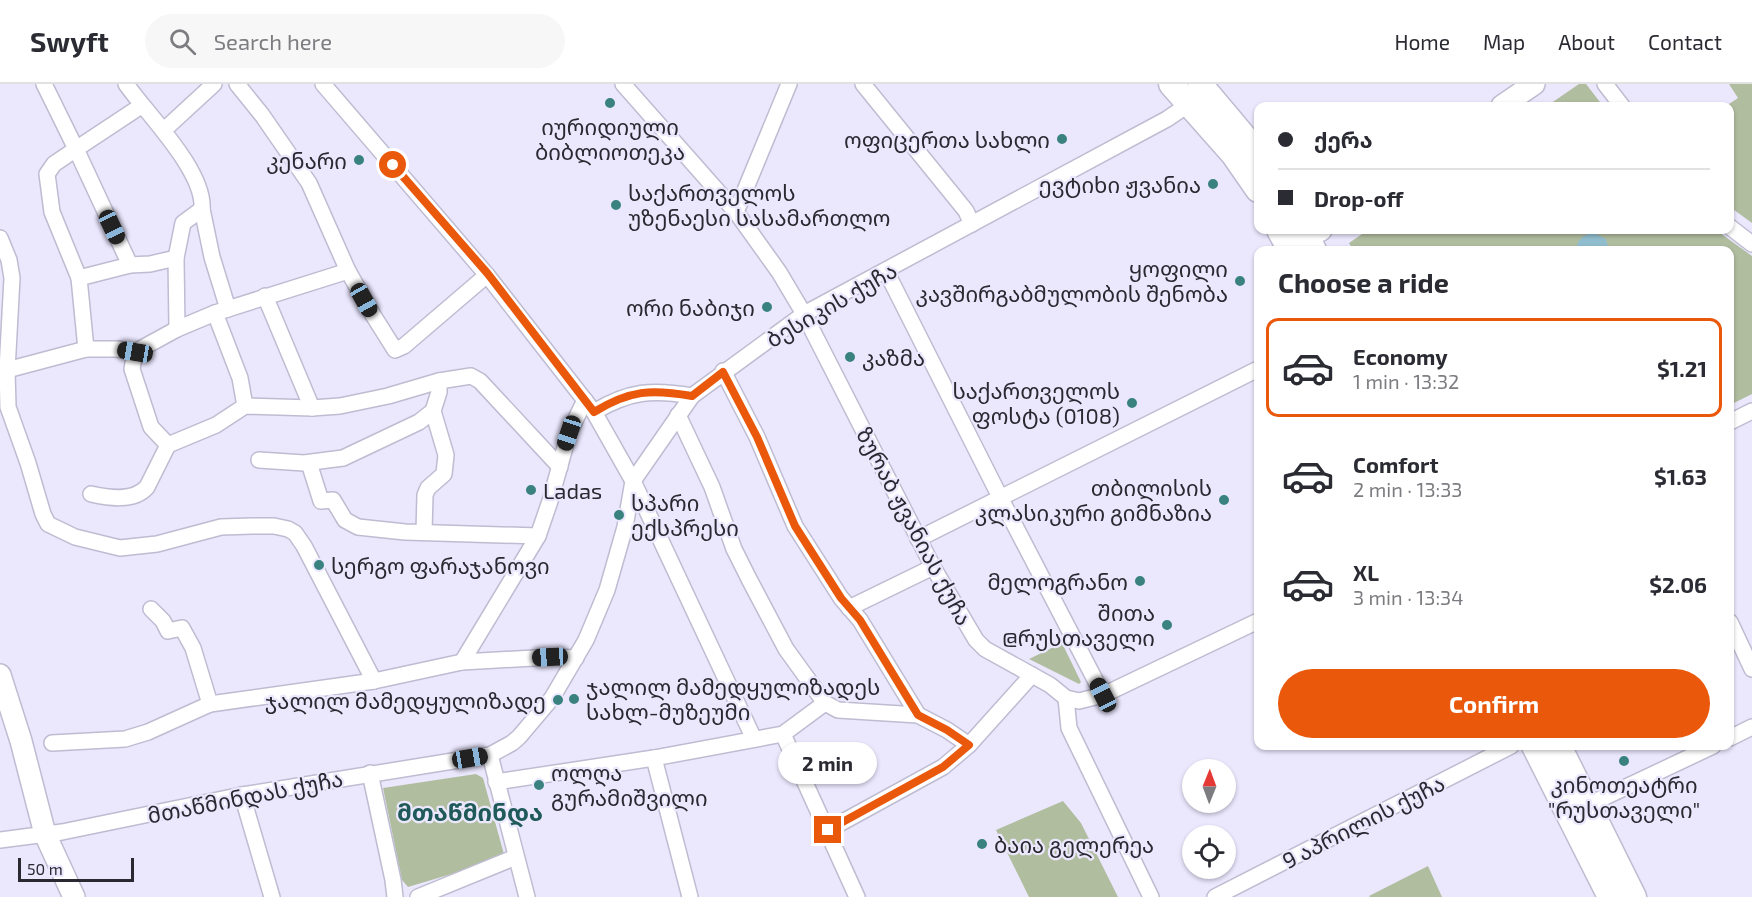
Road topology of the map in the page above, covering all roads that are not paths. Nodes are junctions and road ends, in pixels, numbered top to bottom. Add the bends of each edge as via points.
1 (44, 84) edge
2 (126, 84) edge
3 (237, 84) edge
4 (323, 84) edge
5 (623, 84) edge
6 (789, 84) edge
7 (863, 84) edge
8 (1171, 84) edge
9 (1534, 84) edge
10 (1605, 84) edge
11 (212, 85) edge
12 (1194, 94) edge
13 (1508, 102) edge
14 (1619, 102) edge
15 (141, 106) junction
16 (164, 130) junction
17 (76, 149) junction
18 (1254, 149) edge
19 (1254, 184) edge
20 (202, 209) junction
21 (736, 212) junction
22 (972, 224) junction
23 (1734, 230) edge
24 (1291, 234) edge
25 (0, 238) edge
26 (1307, 239) edge
27 (1752, 244) edge
28 (176, 258) junction
29 (130, 266) junction
30 (348, 271) junction
31 (886, 271) junction
32 (488, 274) junction
33 (79, 278) junction
34 (265, 296) junction
35 (221, 311) junction
36 (804, 314) junction
37 (177, 329) junction
38 (86, 349) junction
39 (135, 352) junction
40 (7, 370) junction
41 (1254, 371) edge
42 (723, 372) junction
43 (439, 381) junction
44 (692, 396) junction
45 (245, 406) junction
46 (589, 406) junction
47 (312, 408) junction
48 (433, 411) junction
49 (1752, 411) edge
50 (678, 415) junction
51 (1734, 420) edge
52 (168, 445) junction
53 (259, 460) dead end
54 (309, 463) junction
55 (560, 467) junction
56 (633, 481) junction
57 (91, 494) dead end
58 (1000, 499) junction
59 (424, 532) junction
60 (538, 536) junction
61 (918, 539) junction
62 (933, 567) junction
63 (849, 608) junction
64 (151, 609) dead end
65 (1254, 623) edge
66 (1734, 631) edge
67 (576, 658) junction
68 (462, 662) junction
69 (1752, 669) edge
70 (0, 675) edge
71 (1032, 675) junction
72 (375, 681) junction
73 (1103, 695) junction
74 (1066, 698) junction
75 (825, 703) junction
76 (210, 704) junction
77 (918, 715) junction
78 (1752, 727) edge
79 (783, 734) junction
80 (1734, 736) edge
81 (754, 740) junction
82 (51, 743) dead end
83 (969, 745) junction
84 (1503, 750) edge
85 (1536, 750) edge
86 (1560, 750) edge
87 (1705, 750) edge
88 (490, 755) junction
89 (654, 758) junction
90 (370, 773) junction
91 (496, 782) junction
92 (242, 795) junction
93 (1588, 805) junction
94 (828, 830) junction
95 (45, 834) junction
96 (0, 840) edge
97 (516, 857) junction
98 (74, 897) edge
99 (272, 897) edge
100 (395, 897) edge
101 (418, 897) edge
102 (527, 897) edge
103 (690, 897) edge
104 (857, 897) edge
105 (1150, 897) edge
106 (1215, 897) edge
107 (1610, 897) edge
108 (1634, 897) edge

1 - 17 street
2 - 15 street
3 - 30 street via 309,183
4 - 32 street
5 - 21 street, ზურაბ ჟვანიას ქუჩა
6 - 21 street
7 - 22 street via 966,211
8 - 12 main road
9 - 13 street
10 - 14 street
11 - 16 street
12 - 18 main road
12 - 19 main road
12 - 22 street, ბესიკის ქუჩა via 1167,119
15 - 16 street
15 - 17 street
16 - 20 street via 195,179
17 - 29 street
17 - 33 street via 54,164 47,174 52,212
20 - 28 street via 183,223
20 - 35 street
21 - 36 street, ზურაბ ჟვანიას ქუჩა
22 - 31 street, ბესიკის ქუჩა
23 - 27 street
24 - 26 main road
25 - 40 street via 12,278
28 - 29 street
28 - 37 street
29 - 33 street
30 - 32 street via 395,350
30 - 34 street
31 - 36 street, ბესიკის ქუჩა
31 - 58 street
32 - 46 street
33 - 38 street
34 - 35 street
34 - 47 street
35 - 37 street
35 - 45 street
36 - 42 street, ბესიკის ქუჩა
36 - 61 street, ზურაბ ჟვანიას ქუჩა
37 - 39 street
38 - 39 street
38 - 40 street
39 - 52 street via 132,369 151,427
40 - 72 street via 8,408 48,524 75,537 120,548 157,544 221,527 288,529 304,546
41 - 58 street
42 - 44 street, ბესიკის ქუჩა
42 - 63 street via 795,526
43 - 47 street via 388,396
43 - 48 street
43 - 55 street via 471,376 480,381
44 - 46 street via 661,391
44 - 50 street, ბესიკის ქუჩა
45 - 47 street
45 - 52 street via 216,425
46 - 55 street via 569,433
46 - 56 street
48 - 54 street via 419,422 343,458
48 - 59 street via 446,455 444,474 425,495
49 - 51 street
50 - 56 street, ბესიკის ქუჩა
50 - 75 street via 749,579 786,649
52 - 57 street via 142,493 124,497
53 - 54 street
54 - 59 street via 321,501 333,500 352,525
55 - 60 street
56 - 67 street, ბესიკის ქუჩა via 607,591
56 - 81 street
58 - 61 street
58 - 73 street
59 - 60 street
60 - 68 street
61 - 62 street, ზურაბ ჟვანიას ქუჩა
62 - 63 street
62 - 71 street, ზურაბ ჟვანიას ქუჩა via 976,640
63 - 77 street
64 - 76 street via 168,631 182,628 194,648
65 - 73 street
66 - 69 street
67 - 68 street
67 - 88 street, ბესიკის ქუჩა via 552,698 519,737
68 - 72 street
70 - 95 street
71 - 74 street, ზურაბ ჟვანიას ქუჩა
71 - 83 street
72 - 76 street
73 - 74 street via 1079,701
74 - 105 street via 1069,728
75 - 77 street via 838,710
75 - 79 street
76 - 82 street via 125,738
77 - 83 street
78 - 80 street
79 - 81 street
79 - 94 street
81 - 89 street
83 - 94 street via 943,767
84 - 106 street, 9 აპრილის ქუჩა
85 - 107 main road
86 - 93 main road
87 - 93 street
88 - 90 street, მთაწმინდას ქუჩა
88 - 91 street
89 - 91 street
89 - 103 street
90 - 92 street, მთაწმინდას ქუჩა
90 - 100 street
91 - 97 street
92 - 95 street, მთაწმინდას ქუჩა
92 - 99 street
93 - 108 main road
94 - 104 street
95 - 96 street, მთაწმინდას ქუჩა
95 - 98 street
97 - 101 street
97 - 102 street

